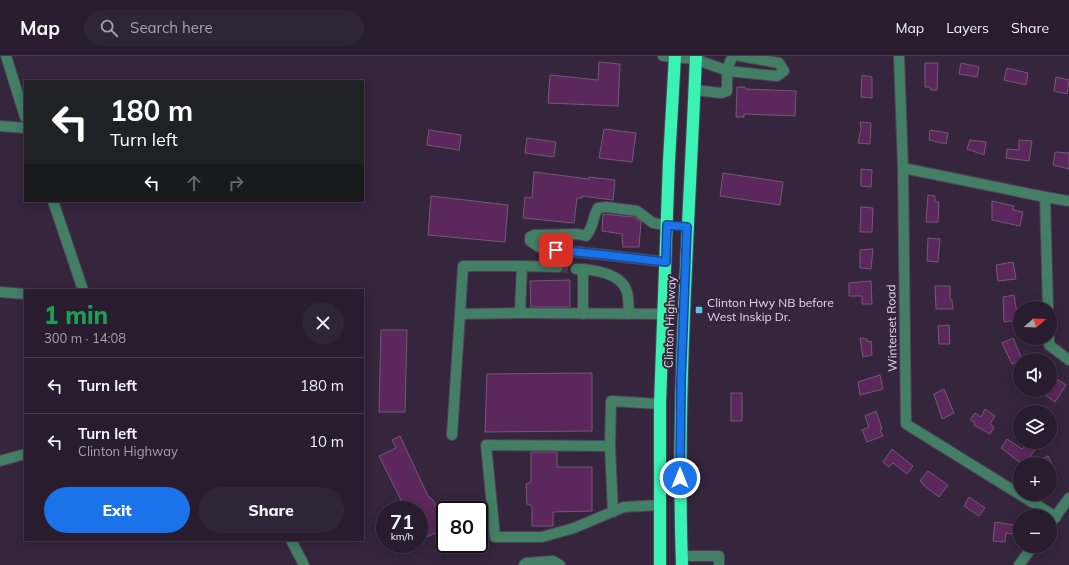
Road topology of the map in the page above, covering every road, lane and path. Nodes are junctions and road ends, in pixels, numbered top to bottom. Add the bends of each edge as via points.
1 (6, 56) edge
2 (671, 56) edge
3 (734, 56) edge
4 (740, 56) edge
5 (899, 56) edge
6 (696, 58) edge
7 (728, 71) junction
8 (694, 90) junction
9 (24, 114) edge
10 (0, 126) edge
11 (24, 128) edge
12 (903, 168) junction
13 (1045, 197) junction
14 (1069, 201) edge
15 (53, 202) edge
16 (667, 225) junction
17 (687, 227) junction
18 (666, 262) junction
19 (522, 266) junction
20 (558, 267) tunnel mouth
21 (83, 289) edge
22 (0, 292) edge
23 (24, 294) edge
24 (1048, 301) edge
25 (520, 313) junction
26 (460, 314) junction
27 (583, 314) junction
28 (629, 314) junction
29 (663, 314) junction
30 (1049, 345) edge
31 (1069, 360) edge
32 (660, 404) junction
33 (452, 435) dead end
34 (660, 435) junction
35 (681, 435) junction
36 (610, 446) junction
37 (24, 454) edge
38 (0, 461) edge
39 (1069, 498) edge
40 (660, 505) junction
41 (1035, 509) edge
42 (613, 512) junction
43 (1057, 515) edge
44 (292, 541) edge
45 (1028, 553) edge
46 (682, 561) edge
47 (304, 565) edge
48 (524, 565) edge
49 (560, 565) edge
50 (660, 565) edge
51 (719, 565) edge
52 (1019, 565) edge

1 - 9 street
2 - 6 street
2 - 16 highway, Clinton Highway
3 - 7 street
4 - 7 street via 779,63 784,71 777,76
5 - 12 street, Winterset Road
6 - 7 street
6 - 8 highway, Clinton Highway
7 - 8 street via 727,90 721,93
8 - 17 highway, Clinton Highway
10 - 11 street
12 - 13 street
12 - 41 street, Winterset Road via 906,424
13 - 14 street
13 - 24 street
15 - 21 street
16 - 17 highway
16 - 18 highway, Clinton Highway
16 - 18 street via 653,223 637,211 606,207 598,208 592,229 586,236 578,234 530,237 530,240 539,247
17 - 35 highway, Clinton Highway
18 - 29 highway, Clinton Highway
19 - 20 street
19 - 25 street
19 - 26 street via 463,266
22 - 23 street
25 - 26 street
25 - 27 street
26 - 33 street
27 - 28 street
27 - 28 street via 579,268 607,273 620,281 627,291
28 - 29 street
29 - 32 highway, Clinton Highway
30 - 31 street
32 - 34 highway, Clinton Highway
32 - 36 street via 611,401
34 - 35 highway
34 - 40 highway, Clinton Highway
35 - 46 highway, Clinton Highway
36 - 42 street
36 - 42 street via 486,445 495,537 542,537 574,528
37 - 38 street
39 - 43 street
40 - 42 street via 624,507
40 - 50 highway, Clinton Highway
44 - 47 street
45 - 52 street
46 - 51 street via 719,556
48 - 49 street via 553,561

